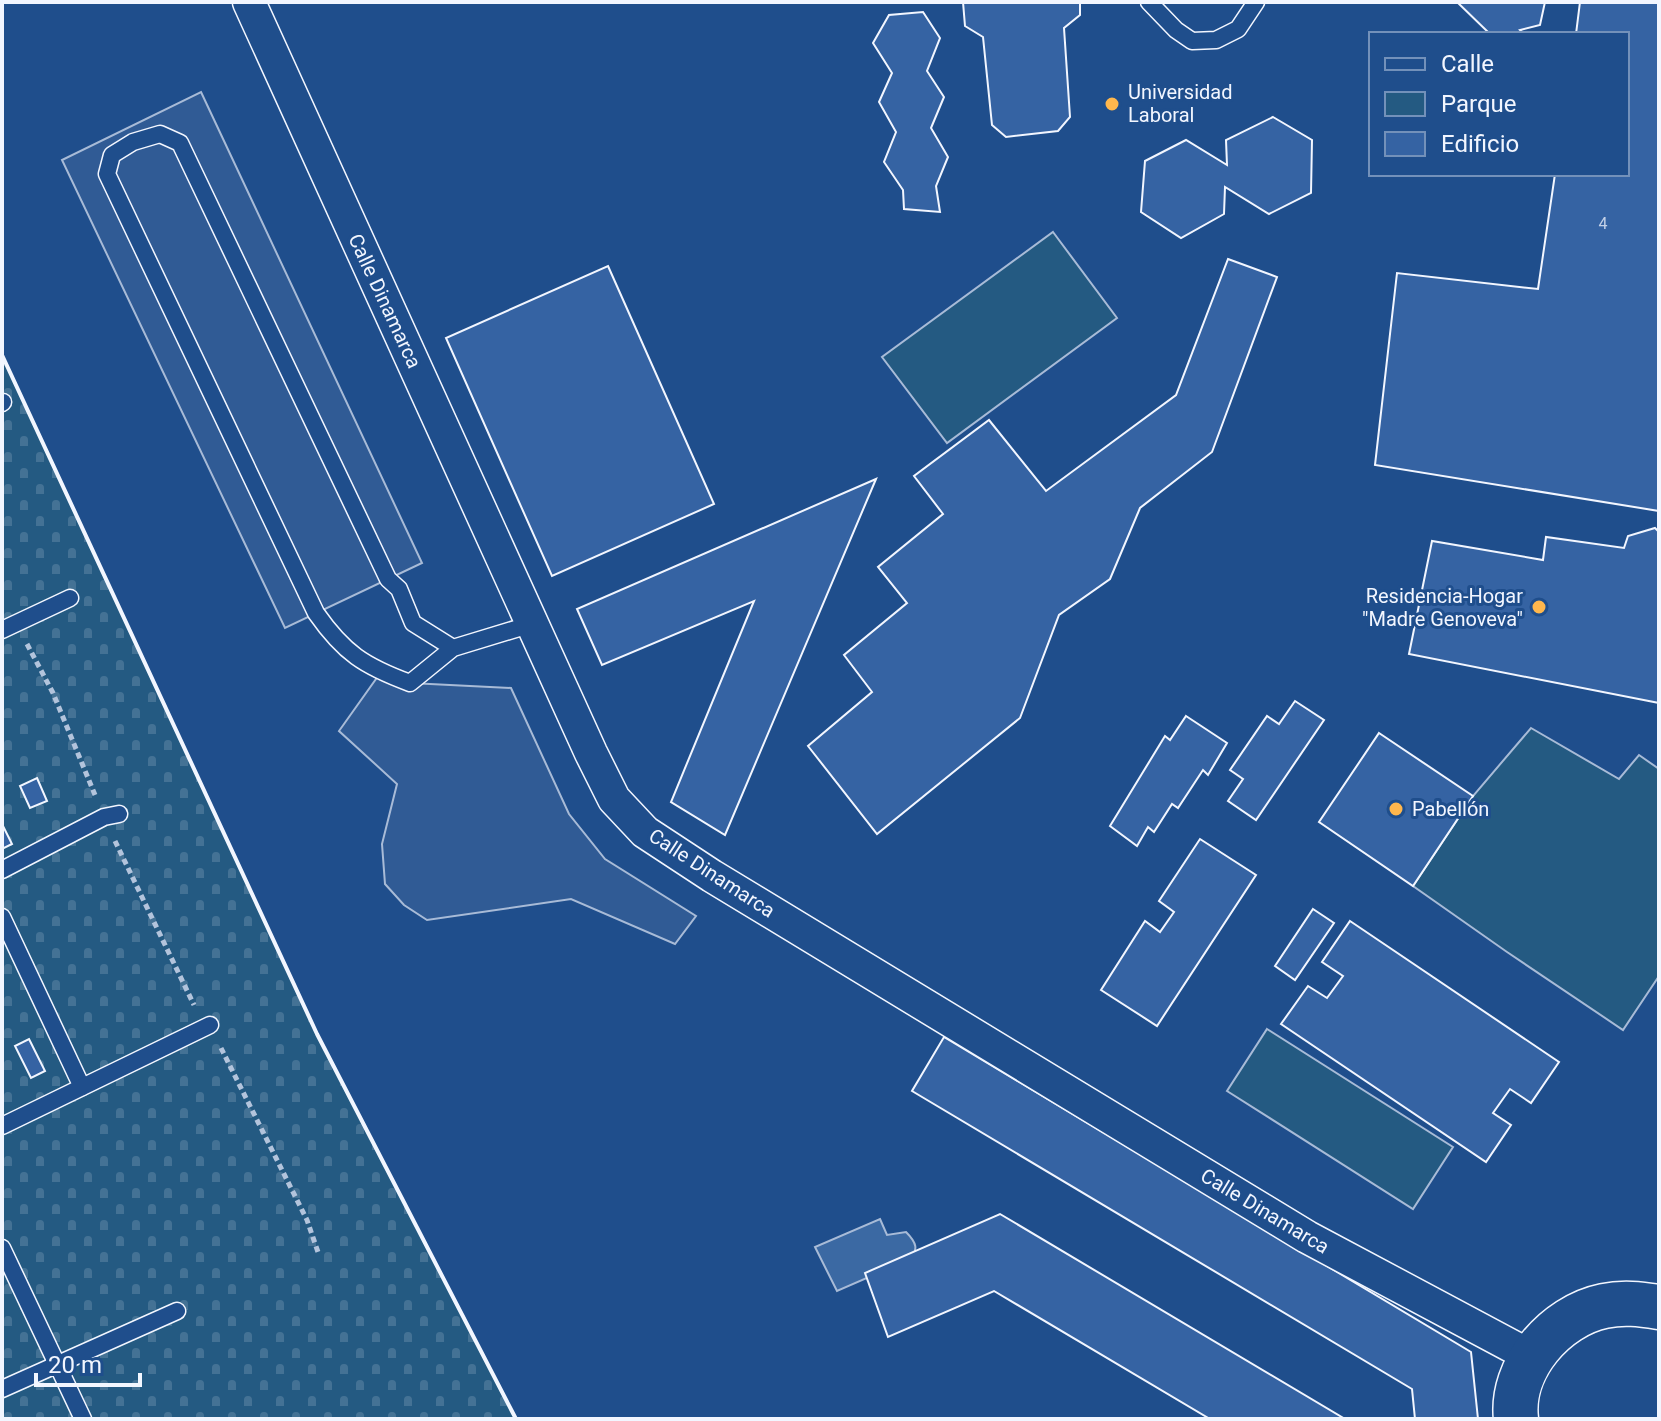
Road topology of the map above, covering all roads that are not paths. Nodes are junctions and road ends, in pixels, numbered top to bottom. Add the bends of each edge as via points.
1 (249, 2) edge
2 (1149, 2) edge
3 (1256, 2) edge
4 (70, 598) dead end
5 (532, 624) junction
6 (9, 627) edge
7 (453, 648) junction
8 (112, 816) road end
9 (2, 870) edge
10 (2, 917) edge
11 (207, 1026) road end
12 (82, 1087) junction
13 (2, 1126) edge
14 (2, 1248) edge
15 (1659, 1307) edge
16 (177, 1311) dead end
17 (1532, 1357) junction
18 (58, 1364) junction
19 (2, 1389) edge
20 (83, 1419) edge
21 (1516, 1419) edge

1 - 5 street, Calle Dinamarca
2 - 3 lane via 1192,41 1216,40 1238,29
4 - 6 lane
5 - 7 lane
5 - 17 street, Calle Dinamarca via 614,799 645,832 1307,1237
7 - 7 lane via 410,683 351,655 316,613 107,174 112,155 160,134 180,143 388,579 399,589 413,623
8 - 9 lane
10 - 12 lane
11 - 12 lane
12 - 13 lane
14 - 18 lane
15 - 17 main road via 1631,1302 1602,1306 1551,1334
16 - 18 lane
17 - 21 main road via 1520,1384
18 - 19 lane
18 - 20 lane

